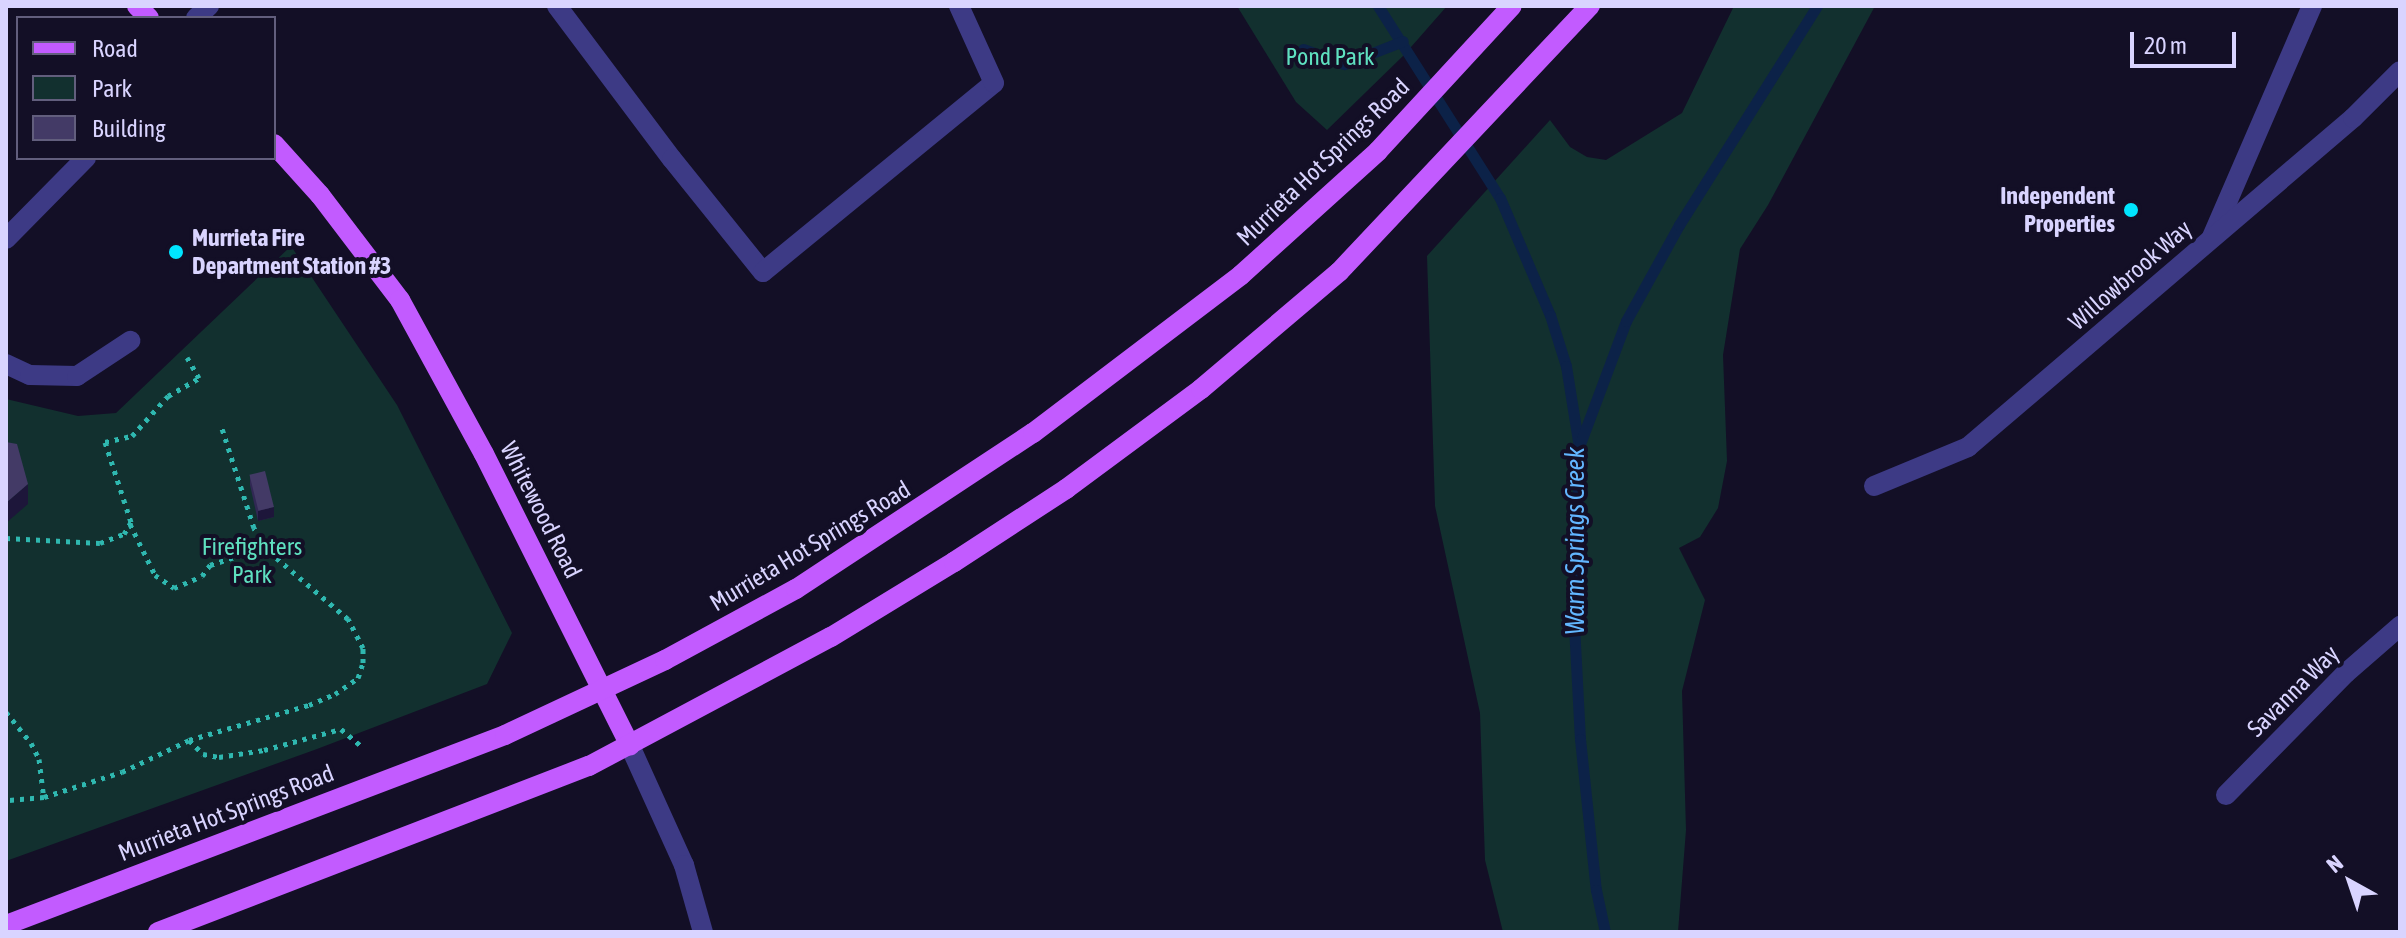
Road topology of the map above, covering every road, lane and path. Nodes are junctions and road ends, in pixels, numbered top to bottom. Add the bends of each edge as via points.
1 (557, 6) edge
2 (959, 6) edge
3 (1512, 6) edge
4 (1590, 6) edge
5 (2312, 6) edge
6 (2400, 71) edge
7 (276, 146) edge
8 (84, 160) edge
9 (6, 239) edge
10 (2210, 241) junction
11 (130, 341) dead end
12 (187, 357) dead end
13 (6, 364) edge
14 (221, 425) dead end
15 (1874, 486) dead end
16 (130, 523) junction
17 (6, 538) edge
18 (266, 547) junction
19 (2400, 626) edge
20 (601, 690) junction
21 (6, 712) edge
22 (189, 740) junction
23 (360, 745) dead end
24 (630, 746) junction
25 (2226, 795) dead end
26 (44, 797) junction
27 (6, 800) edge
28 (6, 925) edge
29 (158, 932) edge
30 (703, 932) edge

1 - 2 street via 763,272 994,83
3 - 20 main road, Murrieta Hot Springs Road via 1378,151 1241,275 1033,433 796,589
4 - 24 main road via 1339,272 1201,389 1066,489 831,637
5 - 10 street
6 - 10 street, Willowbrook Way
7 - 20 main road, Whitewood Road via 400,300 484,454
8 - 9 street
10 - 15 street, Willowbrook Way via 1968,447
11 - 13 street via 77,376 30,375
12 - 16 path via 199,378 168,396 132,436 105,442
14 - 18 path via 254,528
16 - 17 path via 124,534 100,543
16 - 18 path via 155,575 174,588 202,576 210,565
18 - 22 path via 348,619 363,648 358,678 309,705
19 - 25 street, Savanna Way
20 - 24 main road, Whitewood Road
20 - 28 main road, Murrieta Hot Springs Road via 505,735
21 - 26 path via 39,759
22 - 23 path via 203,754 219,757 341,729
22 - 26 path via 122,772
24 - 29 main road via 522,793
24 - 30 street, Whitewood Road via 684,865
26 - 27 path

